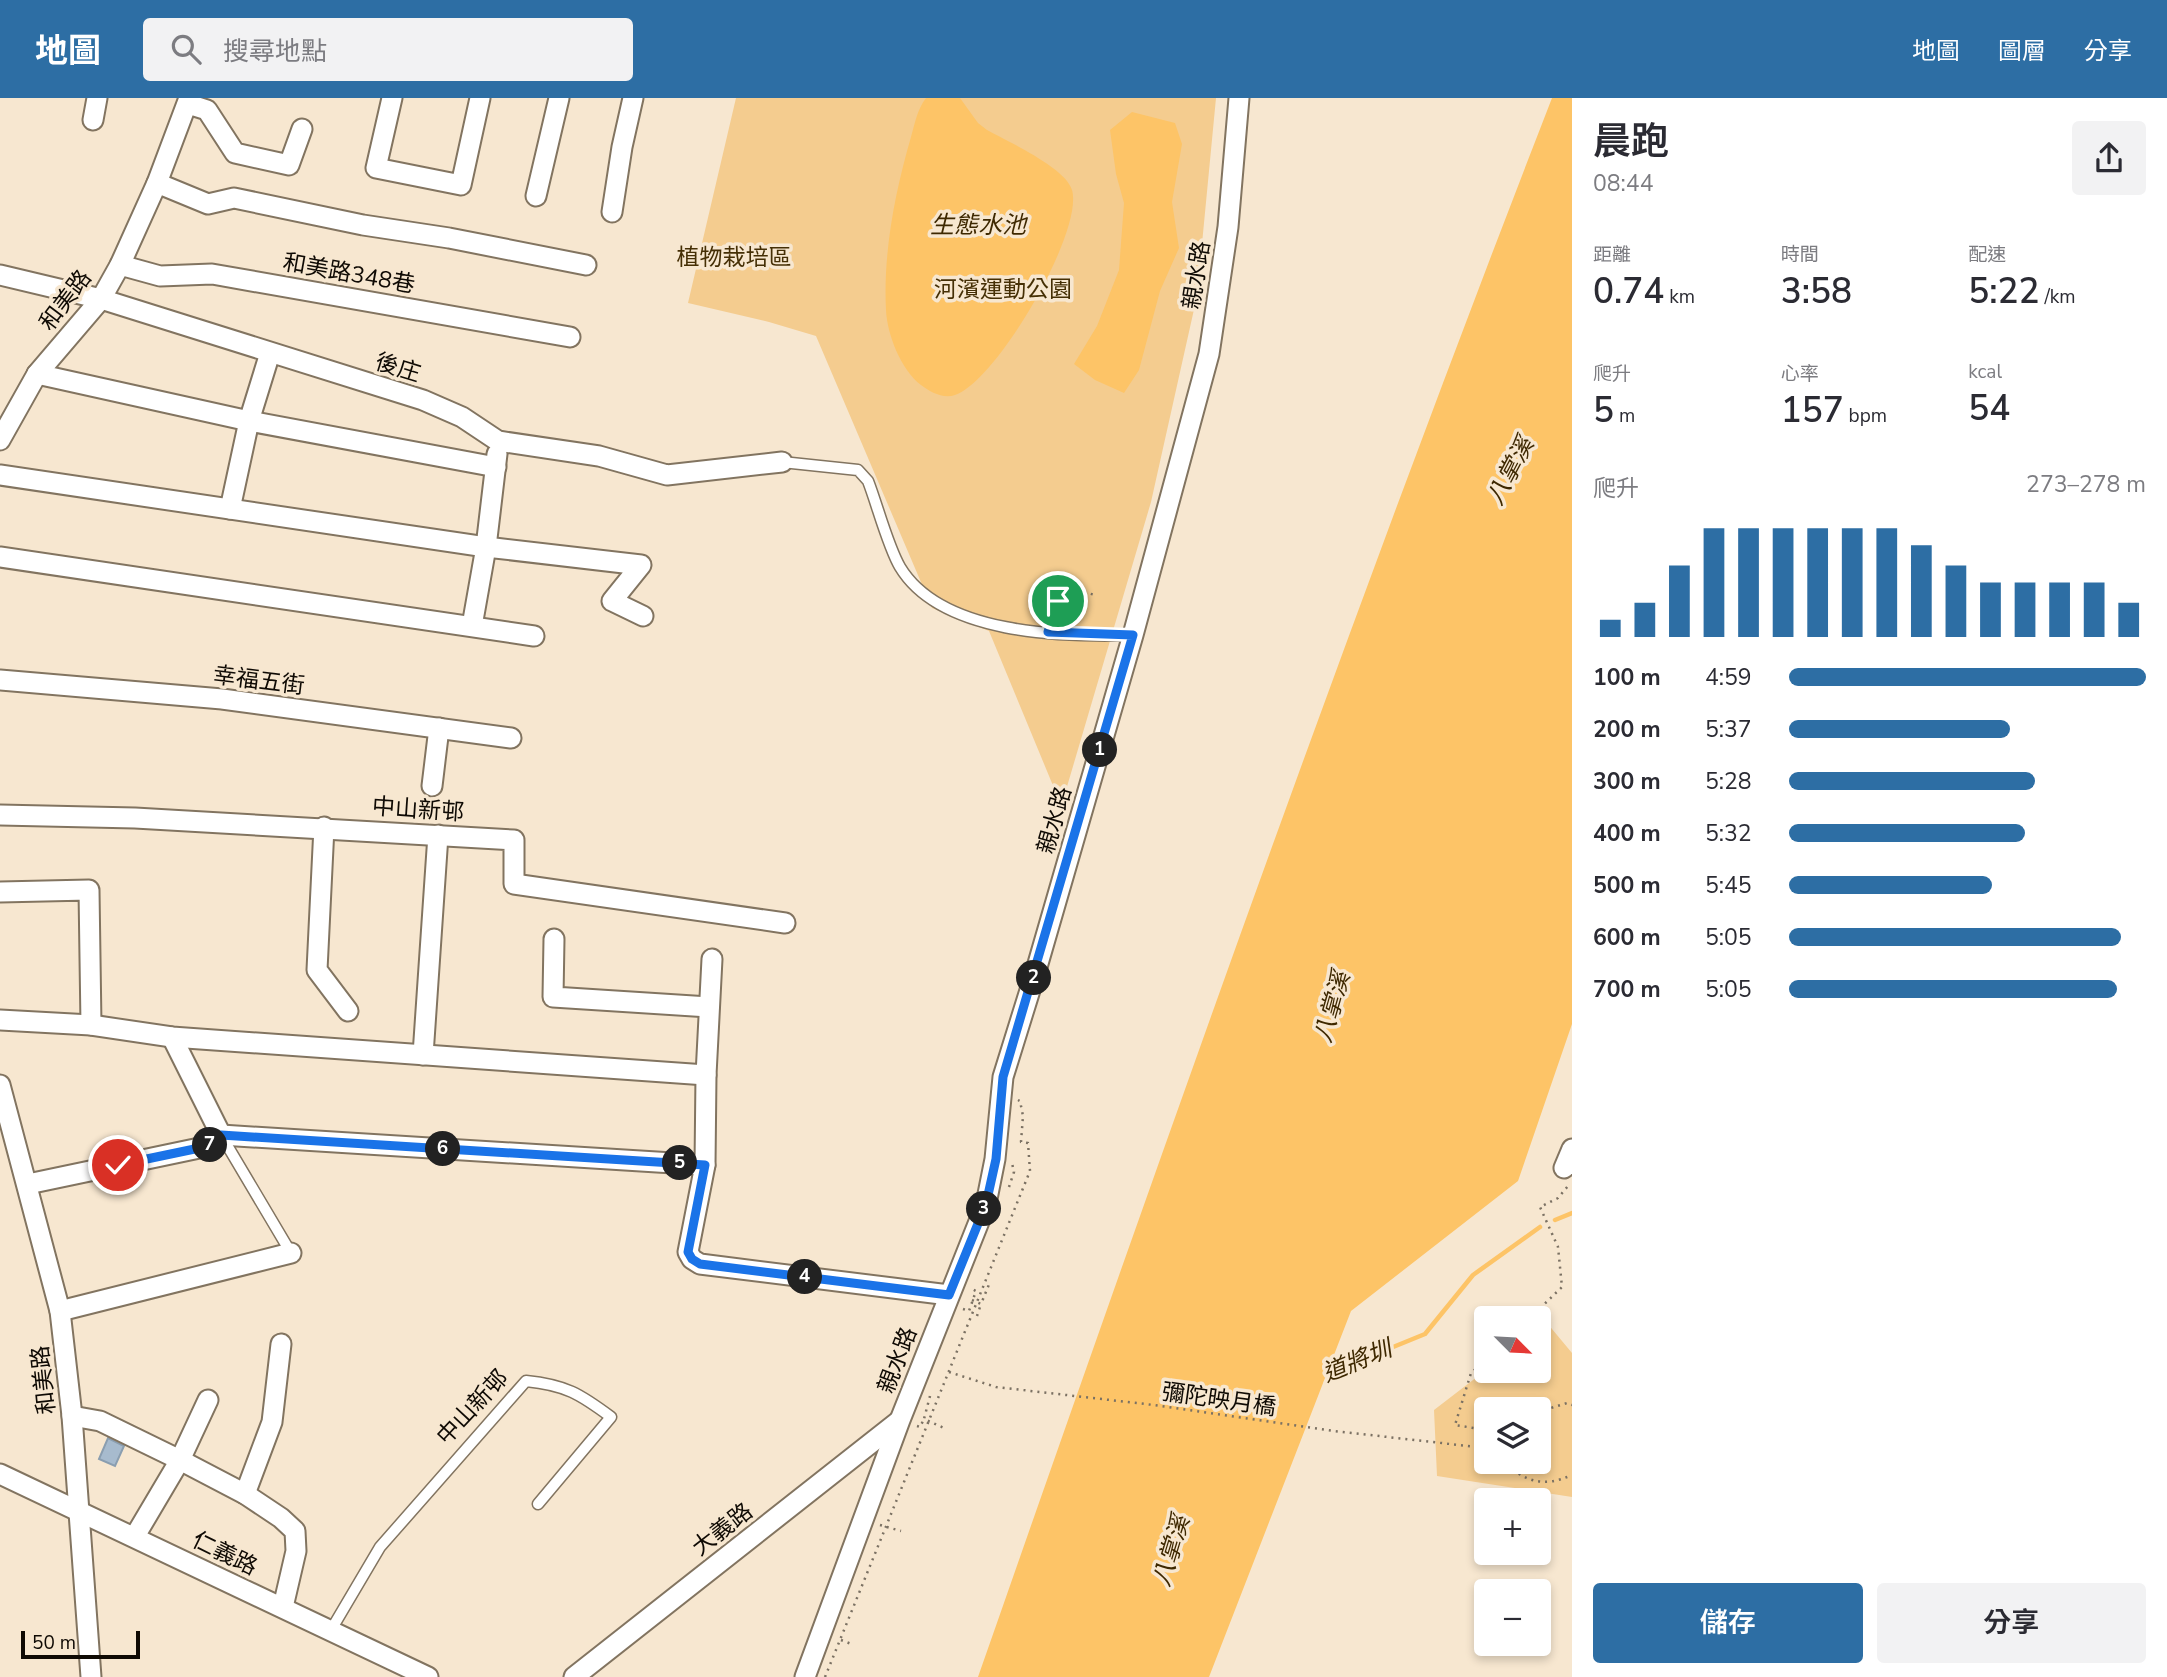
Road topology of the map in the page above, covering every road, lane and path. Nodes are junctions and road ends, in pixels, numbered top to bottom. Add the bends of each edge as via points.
1 (97, 98) edge
2 (392, 98) edge
3 (480, 98) edge
4 (559, 98) edge
5 (633, 98) edge
6 (1239, 98) edge
7 (188, 101) edge
8 (93, 120) dead end
9 (302, 130) dead end
10 (158, 183) junction
11 (536, 196) dead end
12 (612, 212) dead end
13 (120, 265) junction
14 (586, 265) dead end
15 (0, 275) edge
16 (101, 299) junction
17 (570, 337) dead end
18 (270, 353) junction
19 (37, 374) junction
20 (249, 421) junction
21 (0, 440) edge
22 (498, 441) junction
23 (782, 462) joint
24 (496, 467) junction
25 (0, 475) edge
26 (230, 509) junction
27 (486, 547) junction
28 (0, 557) edge
29 (1095, 595) dead end
30 (643, 616) dead end
31 (472, 626) junction
32 (1048, 632) junction
33 (1133, 635) junction
34 (534, 636) dead end
35 (0, 680) edge
36 (439, 728) junction
37 (511, 738) dead end
38 (432, 786) dead end
39 (0, 815) edge
40 (324, 827) junction
41 (438, 835) junction
42 (0, 892) edge
43 (785, 923) dead end
44 (554, 939) dead end
45 (712, 960) dead end
46 (709, 1007) junction
47 (348, 1011) dead end
48 (0, 1020) edge
49 (91, 1026) junction
50 (172, 1037) junction
51 (424, 1055) junction
52 (706, 1075) junction
53 (0, 1085) edge
54 (1020, 1101) dead end
55 (221, 1135) junction
56 (1572, 1149) edge
57 (705, 1165) junction
58 (1564, 1168) joint
59 (28, 1184) junction
60 (291, 1253) joint
61 (990, 1283) dead end
62 (971, 1289) dead end
63 (956, 1302) junction
64 (977, 1303) junction
65 (1542, 1306) edge
66 (60, 1311) junction
67 (976, 1316) dead end
68 (281, 1344) dead end
69 (1474, 1370) edge
70 (949, 1372) junction
71 (931, 1390) dead end
72 (208, 1401) dead end
73 (1572, 1405) edge
74 (1551, 1408) edge
75 (72, 1416) junction
76 (926, 1420) junction
77 (908, 1423) junction
78 (944, 1428) dead end
79 (1474, 1428) edge
80 (1474, 1447) edge
81 (180, 1460) junction
82 (0, 1474) edge
83 (1517, 1474) edge
84 (1572, 1475) edge
85 (245, 1494) junction
86 (538, 1504) dead end
87 (78, 1510) junction
88 (880, 1525) dead end
89 (886, 1526) junction
90 (901, 1531) dead end
91 (135, 1536) junction
92 (283, 1607) junction
93 (331, 1630) junction
94 (840, 1640) junction
95 (854, 1645) dead end
96 (91, 1677) edge
97 (428, 1677) edge
98 (574, 1677) edge
99 (805, 1677) edge
100 (825, 1677) edge

1 - 8 street
2 - 3 street via 376,168 461,185
4 - 11 street
5 - 12 street
6 - 33 street, 親水路 via 1228,227 1209,354
7 - 9 street via 206,110 235,153 289,165
7 - 10 street, 和美路
10 - 13 street, 和美路
10 - 14 street via 208,204 234,198
13 - 16 street, 和美路
13 - 17 street, 和美路348巷 via 160,276 212,274
15 - 16 street, 後庄
16 - 18 street, 後庄
16 - 19 street, 和美路
18 - 20 street
18 - 22 street, 後庄 via 423,400 462,417
19 - 20 street
19 - 21 street, 和美路
20 - 24 street
20 - 26 street
22 - 23 street, 後庄 via 599,456 667,475
22 - 24 street
23 - 32 lane via 858,470 868,481 898,566 914,587 933,601 1006,628
24 - 27 street
25 - 26 street
26 - 27 street
27 - 30 street via 641,565 612,601
27 - 31 street
28 - 31 street
29 - 32 path via 1076,590 1058,601
31 - 34 street
32 - 33 lane
33 - 63 street, 親水路 via 1003,1077 996,1159
35 - 36 street, 幸福五街 via 222,699
36 - 37 street, 幸福五街
36 - 38 street
39 - 40 street, 中山新邨
40 - 41 street, 中山新邨
40 - 47 street via 317,970
41 - 43 street, 中山新邨 via 514,840 514,884
41 - 51 street
42 - 49 street via 89,890
44 - 46 street via 553,997
45 - 46 street
46 - 52 street
48 - 49 street
49 - 50 street
50 - 51 street
50 - 55 street
51 - 52 street
52 - 57 street
53 - 59 street, 和美路
54 - 64 path via 1021,1142 1028,1143 1030,1171
55 - 57 street
55 - 59 street via 209,1146
55 - 60 lane
56 - 58 street
57 - 63 street via 688,1252 700,1264
58 - 65 path via 1572,1182 1558,1198 1540,1206 1558,1247 1562,1287
59 - 66 street, 和美路
60 - 66 street
61 - 64 path
62 - 64 path via 976,1291
63 - 64 path via 968,1311
63 - 77 street, 親水路
64 - 67 path
64 - 70 path
66 - 75 street, 和美路
68 - 85 street via 272,1422
69 - 79 path via 1455,1425
70 - 76 path
70 - 80 path, 彌陀映月橋 via 996,1387
71 - 76 path
72 - 81 street
73 - 74 path
75 - 81 street via 100,1421
75 - 87 street, 和美路
76 - 77 path via 920,1427
76 - 78 path
76 - 89 path
77 - 98 street, 大義路
77 - 99 street, 親水路
81 - 85 street
81 - 91 street
82 - 87 street, 仁義路
83 - 84 path via 1552,1484
85 - 92 street via 295,1531 296,1551
86 - 93 lane, 中山新邨 via 611,1417 583,1396 526,1381 380,1547
87 - 91 street, 仁義路
87 - 96 street, 和美路
88 - 89 path
89 - 90 path
89 - 94 path
91 - 92 street, 仁義路
92 - 93 street, 仁義路
93 - 97 street, 仁義路
94 - 95 path
94 - 100 path

